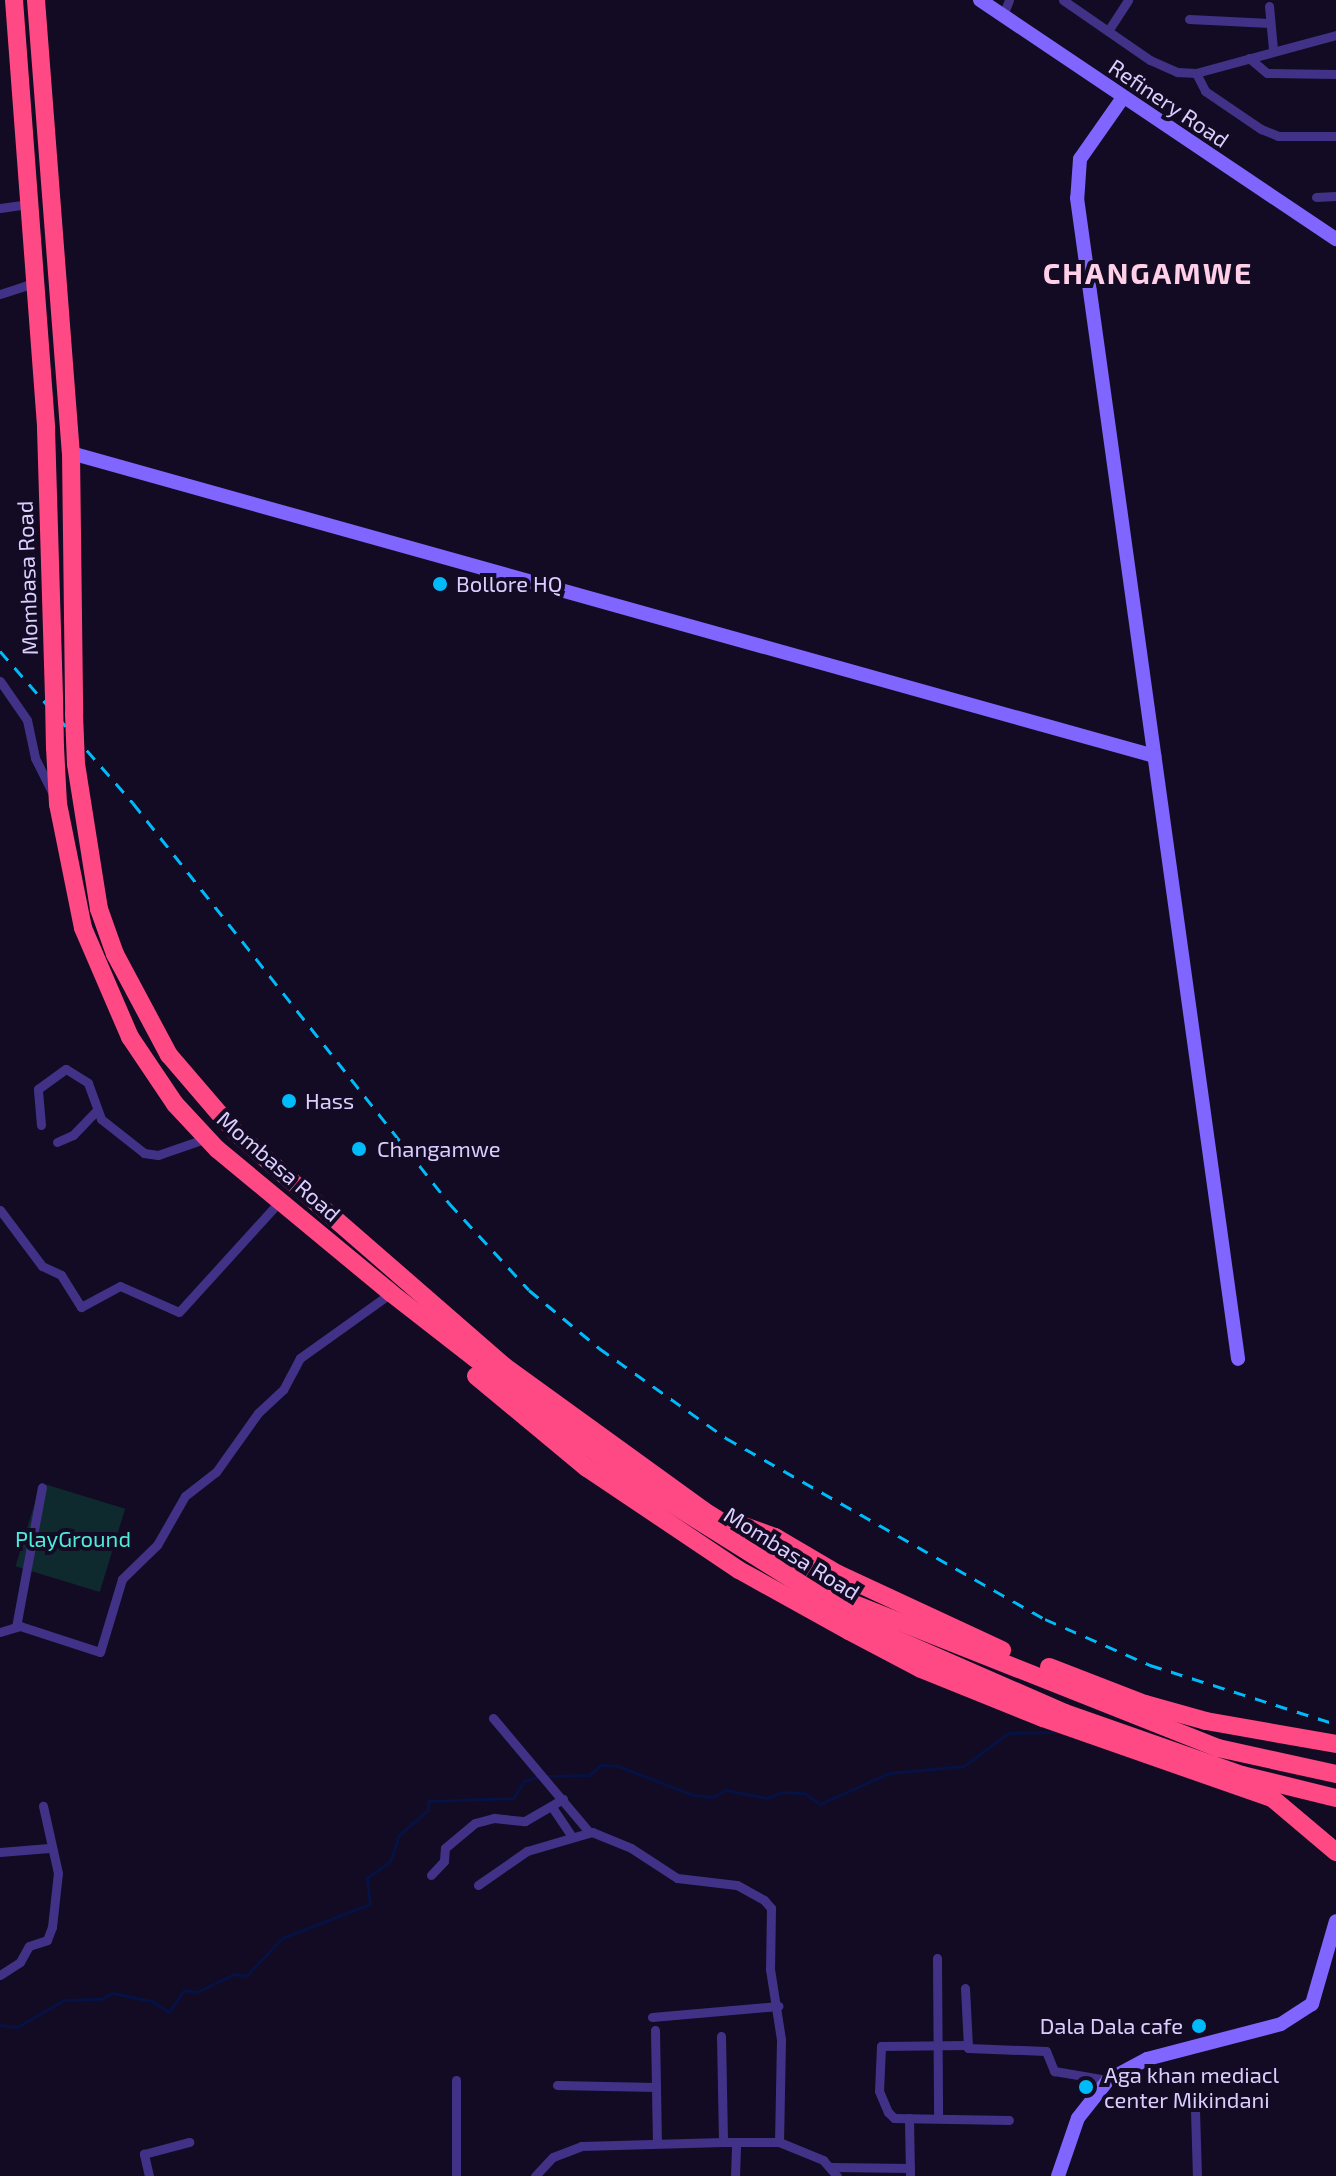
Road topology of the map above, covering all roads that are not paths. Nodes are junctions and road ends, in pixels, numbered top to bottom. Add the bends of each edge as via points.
1 (14, 0) edge
2 (36, 0) edge
3 (980, 0) edge
4 (1009, 0) edge
5 (1063, 0) edge
6 (1128, 0) edge
7 (1269, 6) dead end
8 (1003, 15) junction
9 (1189, 19) dead end
10 (1270, 23) junction
11 (1108, 31) junction
12 (1336, 35) edge
13 (1273, 49) junction
14 (1249, 58) junction
15 (1196, 73) junction
16 (1336, 74) edge
17 (1122, 99) junction
18 (1336, 136) edge
19 (1336, 196) edge
20 (1316, 197) dead end
21 (28, 204) junction
22 (0, 208) edge
23 (1336, 239) edge
24 (34, 283) junction
25 (0, 294) edge
26 (71, 453) junction
27 (0, 681) edge
28 (1154, 756) junction
29 (58, 804) junction
30 (95, 1112) junction
31 (41, 1125) dead end
32 (207, 1138) junction
33 (57, 1142) dead end
34 (280, 1201) junction
35 (0, 1210) edge
36 (391, 1293) junction
37 (418, 1315) junction
38 (1238, 1359) dead end
39 (42, 1487) dead end
40 (704, 1511) junction
41 (16, 1627) junction
42 (0, 1632) edge
43 (493, 1718) dead end
44 (1336, 1744) edge
45 (1336, 1774) edge
46 (561, 1795) junction
47 (1336, 1798) edge
48 (43, 1806) dead end
49 (552, 1807) junction
50 (589, 1832) junction
51 (571, 1835) junction
52 (49, 1848) junction
53 (0, 1852) edge
54 (1336, 1852) edge
55 (431, 1875) dead end
56 (478, 1885) dead end
57 (1336, 1921) edge
58 (937, 1958) dead end
59 (0, 1975) edge
60 (965, 1988) dead end
61 (779, 2006) junction
62 (652, 2017) dead end
63 (655, 2030) dead end
64 (721, 2036) dead end
65 (939, 2045) junction
66 (966, 2045) junction
67 (456, 2080) dead end
68 (1108, 2080) junction
69 (557, 2085) dead end
70 (656, 2087) junction
71 (1195, 2110) dead end
72 (938, 2117) junction
73 (909, 2118) junction
74 (1009, 2120) dead end
75 (189, 2142) dead end
76 (723, 2142) junction
77 (736, 2142) junction
78 (779, 2142) junction
79 (657, 2143) junction
80 (834, 2172) edge
81 (910, 2172) edge
82 (149, 2176) edge
83 (456, 2176) edge
84 (535, 2176) edge
85 (735, 2176) edge
86 (1058, 2176) edge
87 (1197, 2176) edge

1 - 21 highway, Mombasa Road
2 - 26 highway, Mombasa Road
3 - 8 street, Refinery Road
4 - 8 street
5 - 11 street
6 - 11 street
7 - 10 street
8 - 17 street, Refinery Road
9 - 10 street
10 - 13 street
11 - 15 street via 1150,60 1177,72
12 - 13 street
13 - 14 street
14 - 15 street
14 - 16 street via 1267,73
15 - 18 street via 1205,91 1261,129 1278,136
17 - 23 street, Refinery Road
17 - 28 street via 1080,159 1076,178 1091,320
19 - 20 street
21 - 22 street
21 - 24 highway, Mombasa Road
24 - 25 street
24 - 29 highway, Mombasa Road, bridge via 46,428
26 - 28 street
26 - 40 highway, Mombasa Road, bridge via 74,714 87,854 115,954 192,1087 235,1132 504,1366
27 - 29 street via 27,720 40,771
28 - 38 street
29 - 32 highway, Mombasa Road via 83,928 106,988 130,1037 175,1104
30 - 31 street via 88,1083 66,1069 38,1089
30 - 32 street via 151,1155
30 - 33 street via 73,1135
32 - 34 highway, Mombasa Road
34 - 35 street via 179,1312 120,1286 81,1307 61,1275 42,1266
34 - 36 highway, Mombasa Road
36 - 37 highway, Mombasa Road
36 - 41 street via 300,1358 283,1390 258,1413 216,1472 185,1496 157,1545 122,1579 101,1651
37 - 47 highway, Mombasa Road via 621,1472 868,1627 1065,1713 1242,1775
37 - 54 highway via 461,1362 543,1434 739,1570 921,1669 1272,1798
39 - 41 street
40 - 44 highway via 775,1537 838,1574 997,1648 1145,1704
40 - 45 highway, Mombasa Road via 852,1603 1218,1748
41 - 42 street
43 - 46 street
46 - 49 street
46 - 50 street
48 - 52 street
49 - 51 street
49 - 55 street via 525,1821 494,1818 475,1823 445,1848 443,1863
50 - 51 street
50 - 61 street via 631,1848 677,1878 737,1885 764,1900 771,1908 770,1969
51 - 56 street via 547,1848 527,1851
52 - 53 street
52 - 59 street via 58,1887 49,1937 29,1946 20,1962
57 - 68 street via 1312,2004 1281,2024 1147,2059
58 - 65 street
60 - 66 street
61 - 62 street
61 - 78 street
63 - 70 street
64 - 76 street
65 - 66 street
65 - 72 street
65 - 73 street via 881,2046 881,2098 890,2116
66 - 68 street via 1046,2051 1054,2071
67 - 83 street
68 - 86 street via 1078,2118
69 - 70 street
70 - 79 street
71 - 87 street
72 - 73 street
72 - 74 street
73 - 81 street
75 - 82 street via 144,2154
76 - 77 street
76 - 79 street
77 - 78 street
77 - 85 street
78 - 80 street
79 - 84 street via 570,2148
80 - 81 street

